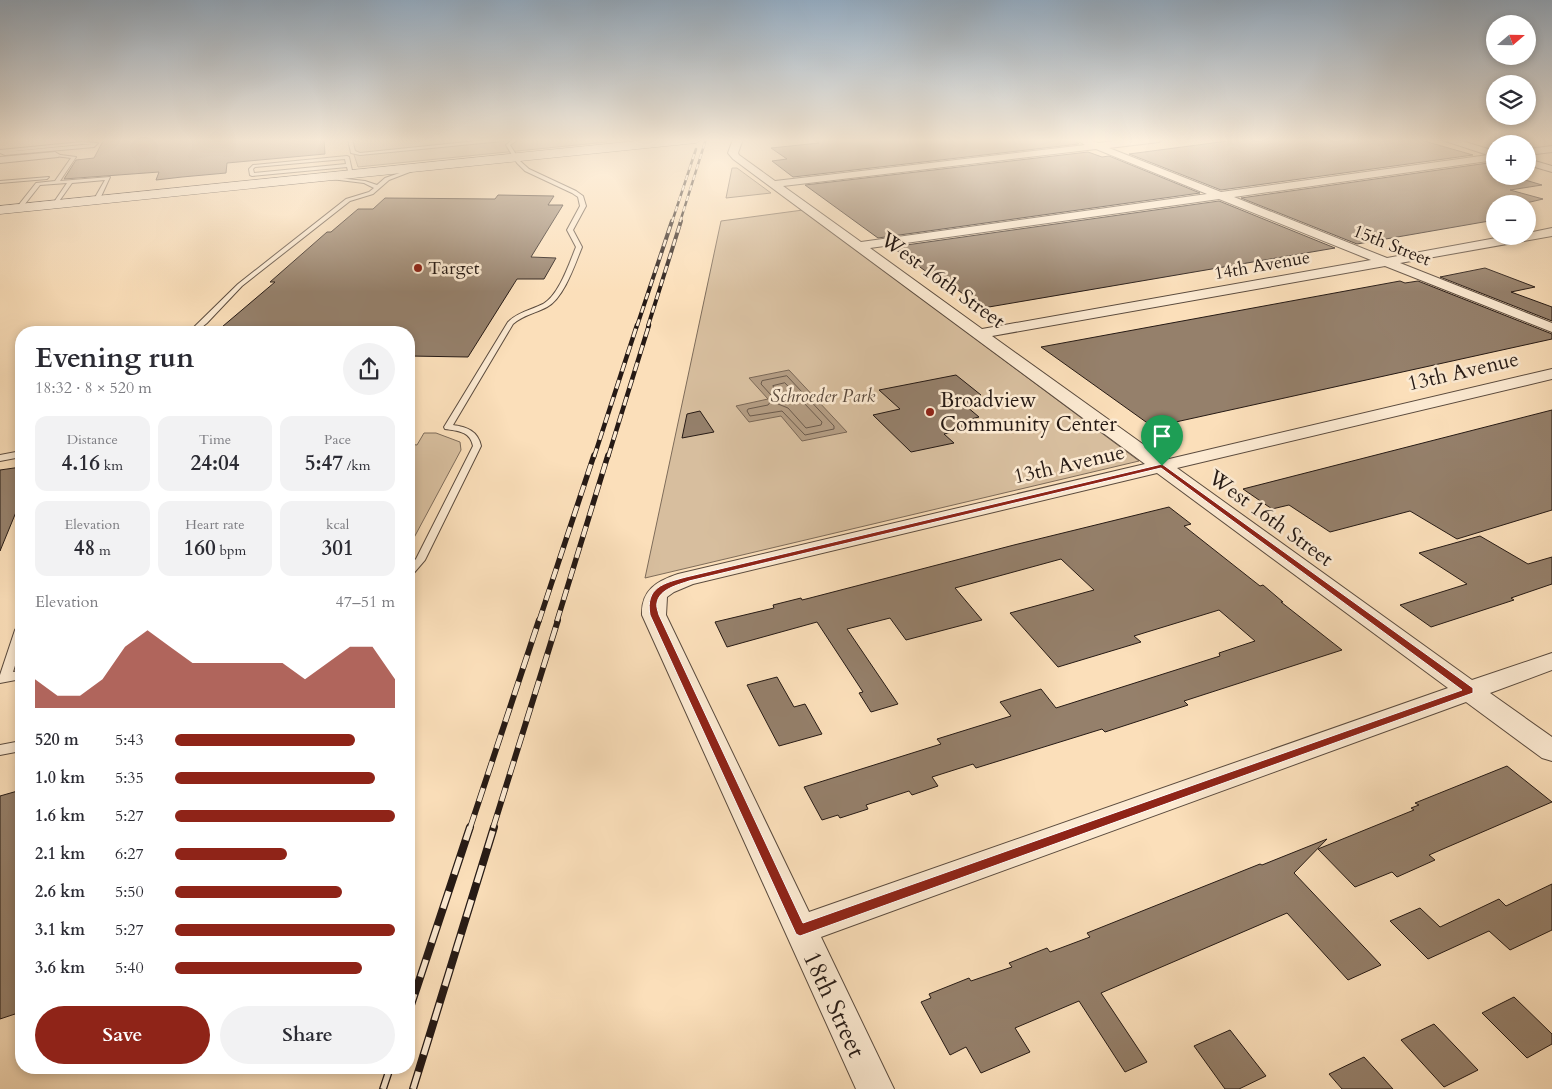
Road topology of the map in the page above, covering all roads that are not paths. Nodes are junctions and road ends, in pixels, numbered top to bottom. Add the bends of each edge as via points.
1 (33, 190) edge
2 (65, 190) edge
3 (102, 190) edge
4 (205, 190) edge
5 (376, 190) edge
6 (570, 190) edge
7 (782, 190) edge
8 (1207, 190) edge
9 (1256, 190) edge
10 (1220, 195) junction
11 (96, 201) junction
12 (55, 205) junction
13 (19, 208) junction
14 (0, 210) edge
15 (1552, 232) edge
16 (860, 246) junction
17 (1386, 262) junction
18 (200, 326) edge
19 (1552, 328) edge
20 (978, 334) junction
21 (1552, 374) edge
22 (15, 455) edge
23 (0, 458) edge
24 (1162, 466) junction
25 (415, 565) edge
26 (658, 592) joint
27 (15, 645) edge
28 (1552, 661) edge
29 (15, 676) edge
30 (2, 679) edge
31 (1470, 690) junction
32 (15, 747) edge
33 (0, 750) edge
34 (1552, 751) edge
35 (800, 930) junction
36 (875, 1089) edge

1 - 13 lane
2 - 12 lane
3 - 11 lane
4 - 11 street
5 - 18 lane via 348,200 240,285
6 - 25 lane via 580,196 583,206 570,230 580,247 554,298 510,323 448,427 471,432 477,446
7 - 16 street, West 16th Street
8 - 10 street, 15th Street
9 - 10 street
10 - 16 street
10 - 17 street, 15th Street
11 - 12 street
12 - 13 street
13 - 14 street
15 - 17 street, 14th Avenue
16 - 20 street, West 16th Street
17 - 19 street, 15th Street
17 - 20 street, 14th Avenue
20 - 24 street, West 16th Street
21 - 24 street, 13th Avenue
22 - 23 lane
24 - 26 street, 13th Avenue via 686,579
24 - 31 street, West 16th Street
26 - 35 street, 18th Street via 652,603 654,615
27 - 30 lane
28 - 31 street
29 - 30 lane
31 - 34 street, West 16th Street
31 - 35 street
32 - 33 lane
35 - 36 street, 18th Street

